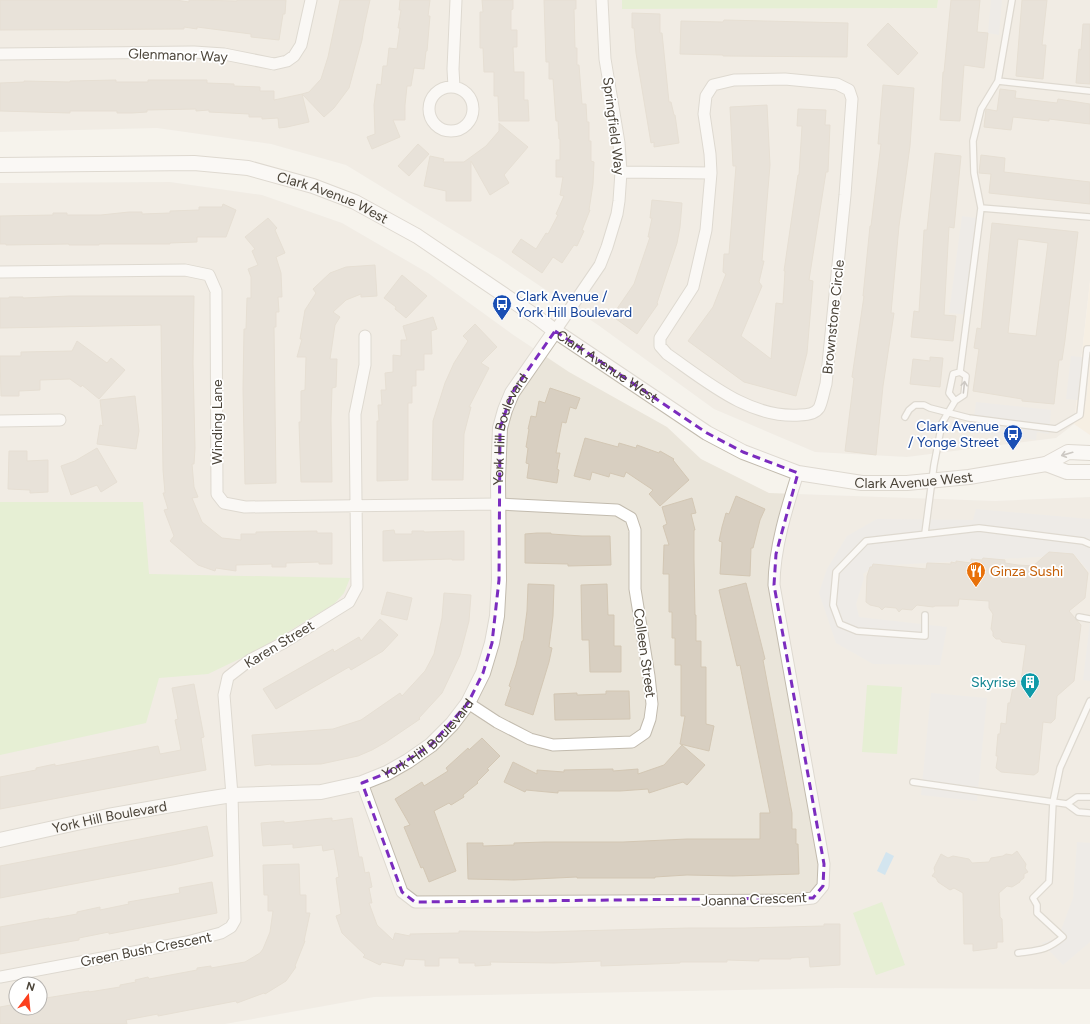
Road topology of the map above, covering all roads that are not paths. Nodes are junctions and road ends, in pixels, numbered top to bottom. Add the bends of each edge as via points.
1 (311, 0) edge
2 (456, 0) edge
3 (602, 0) edge
4 (1012, 0) edge
5 (0, 54) edge
6 (998, 81) junction
7 (454, 87) dead end
8 (1090, 91) edge
9 (0, 165) edge
10 (621, 172) junction
11 (711, 174) junction
12 (981, 208) junction
13 (1090, 217) edge
14 (0, 272) edge
15 (554, 331) junction
16 (364, 336) dead end
17 (1090, 349) edge
18 (960, 372) junction
19 (955, 401) junction
20 (948, 413) junction
21 (905, 417) dead end
22 (60, 420) dead end
23 (0, 421) edge
24 (1090, 453) edge
25 (1046, 464) junction
26 (1090, 472) edge
27 (798, 473) junction
28 (932, 481) junction
29 (498, 504) junction
30 (356, 506) junction
31 (925, 533) junction
32 (1090, 544) edge
33 (925, 615) dead end
34 (1079, 617) dead end
35 (1090, 619) edge
36 (1090, 701) edge
37 (468, 703) junction
38 (913, 782) dead end
39 (362, 783) junction
40 (232, 795) junction
41 (1090, 797) edge
42 (1053, 802) junction
43 (1067, 804) junction
44 (1090, 813) edge
45 (0, 840) edge
46 (1018, 953) dead end
47 (0, 977) edge

1 - 5 street, Glenmanor Way via 301,46 287,61 274,64 224,54 194,52
2 - 7 street
3 - 10 street, Springfield Way via 605,59 619,143
4 - 6 lane
6 - 8 lane
6 - 12 lane via 981,109 973,141 974,173
9 - 15 street, Clark Avenue West via 194,163 248,168 313,186 355,202 417,236
10 - 11 street
10 - 15 street, Springfield Way via 617,214 600,265
11 - 11 street, Brownstone Circle via 704,114 706,96 713,85 734,80 785,80 837,84 848,90 852,99 851,121 826,384 819,408 811,414 793,416 769,413 742,404 667,354 660,346 660,338 693,287 706,230
12 - 13 lane
12 - 18 lane
14 - 30 street, Winding Lane via 185,270 209,275 216,291 217,494 224,503 245,507
15 - 27 street, Clark Avenue West via 707,433 743,452
15 - 29 street, York Hill Boulevard via 512,393 505,410 498,447
16 - 30 street, Karen Street via 364,365 355,414
17 - 20 lane via 1087,349 1080,415 1056,430
18 - 19 lane via 953,374 949,393
19 -> 18 lane via 964,395 966,376
19 - 20 lane
20 - 21 lane via 924,405 915,405
20 - 28 lane via 942,423
22 - 23 street
24 -> 25 street, Clark Avenue West via 1068,452
25 - 26 street via 1067,472
25 - 28 street, Clark Avenue West
27 - 28 street, Clark Avenue West via 862,483
27 - 39 street, Joanna Crescent via 776,554 774,585 824,864 824,886 813,898 415,902 402,892
28 - 31 lane
29 - 30 street, Winding Lane
29 - 37 street, York Hill Boulevard via 497,616 483,673
29 - 37 street, Colleen Street via 617,510 631,518 635,530 636,589 652,704 650,719 645,733 632,742 553,745 530,739
30 - 40 street, Karen Street via 357,581 349,602 283,643 250,660 228,677 224,695
31 - 32 lane via 979,528
31 - 33 lane via 866,541 836,572 833,605 840,624 857,631 925,636
34 - 35 lane
36 - 42 lane via 1060,768
37 - 39 street, York Hill Boulevard via 431,745 387,773
38 - 42 lane
39 - 40 street, York Hill Boulevard via 321,792
40 - 45 street, York Hill Boulevard via 108,816
40 - 47 street, Green Bush Crescent via 235,920 231,927 221,934 187,942
41 - 43 lane via 1077,797
42 - 43 lane
42 - 46 lane via 1049,882 1033,898 1037,905 1037,913 1063,937 1051,947
43 - 44 lane via 1078,812

